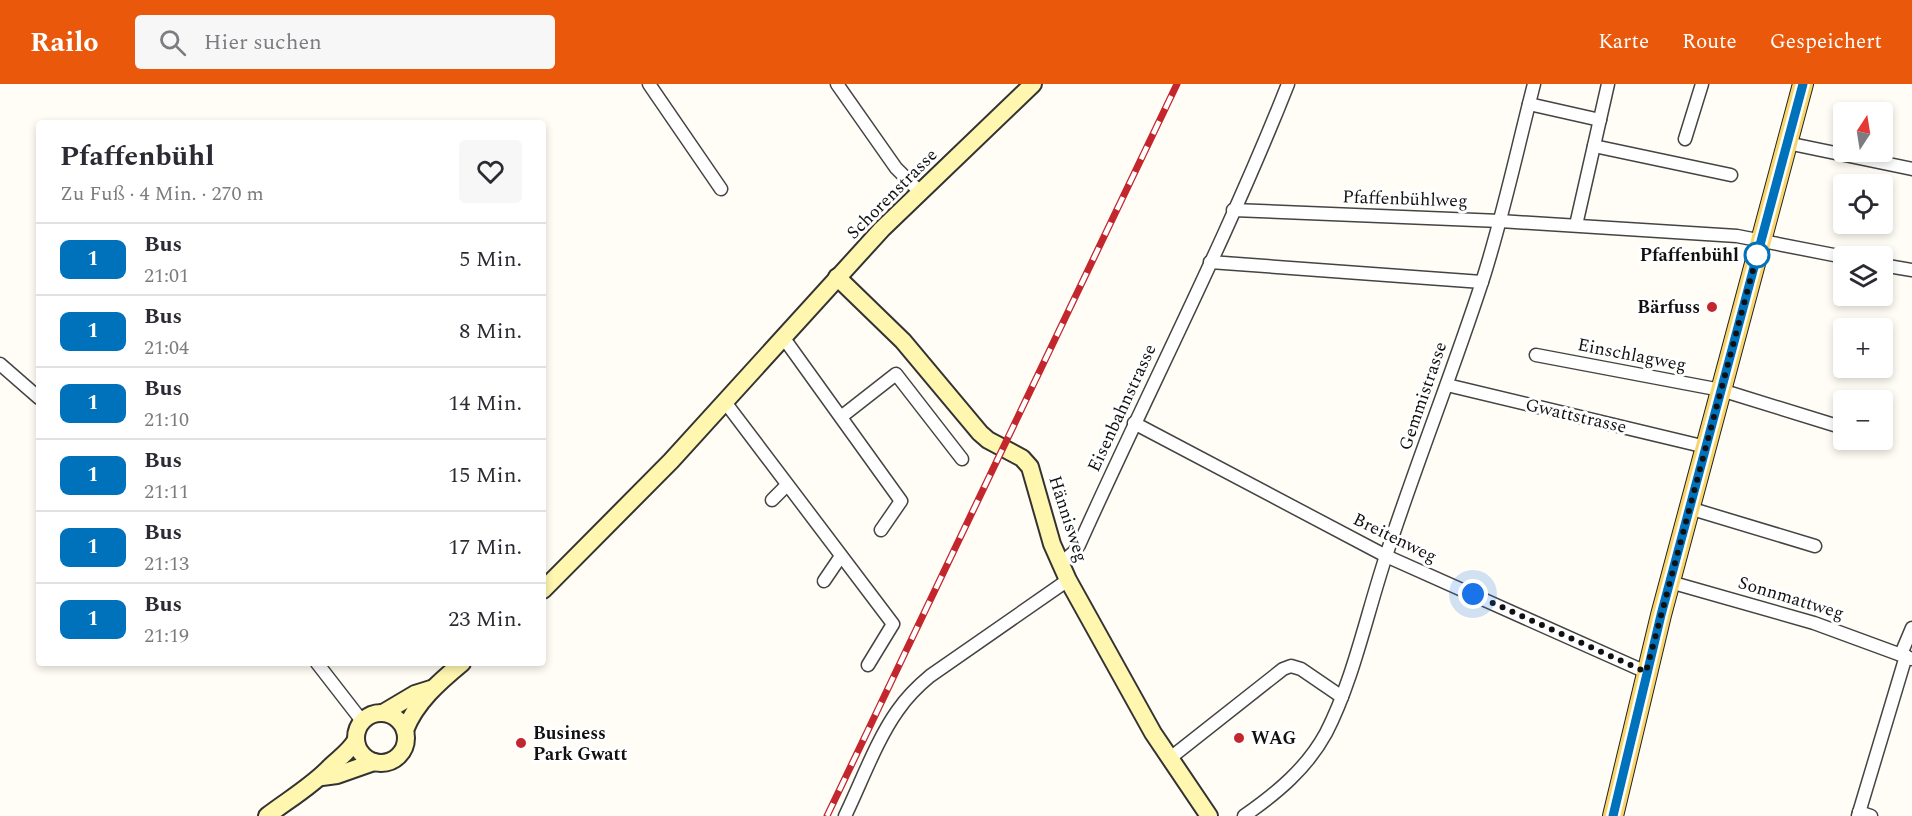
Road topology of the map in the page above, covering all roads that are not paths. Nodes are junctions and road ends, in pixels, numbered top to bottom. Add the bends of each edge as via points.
1 (837, 84) edge
2 (1033, 84) edge
3 (1288, 84) edge
4 (1534, 84) edge
5 (1608, 84) edge
6 (1702, 84) edge
7 (1803, 84) edge
8 (653, 86) edge
9 (1529, 104) junction
10 (1600, 120) junction
11 (1685, 139) dead end
12 (1596, 140) junction
13 (1787, 142) junction
14 (1912, 169) edge
15 (1731, 175) dead end
16 (721, 189) dead end
17 (920, 192) junction
18 (1233, 210) junction
19 (1500, 221) junction
20 (1576, 225) junction
21 (1761, 241) junction
22 (1833, 255) edge
23 (1210, 262) junction
24 (1893, 267) edge
25 (1912, 270) edge
26 (837, 277) junction
27 (1482, 282) junction
28 (783, 337) junction
29 (1536, 355) dead end
30 (0, 364) edge
31 (1447, 386) junction
32 (1721, 390) junction
33 (36, 395) edge
34 (724, 402) junction
35 (841, 417) junction
36 (1134, 423) junction
37 (1833, 425) edge
38 (1706, 447) junction
39 (962, 459) dead end
40 (787, 485) junction
41 (772, 500) dead end
42 (1689, 508) junction
43 (881, 531) dead end
44 (1815, 546) dead end
45 (841, 556) junction
46 (1386, 556) junction
47 (1060, 564) junction
48 (1068, 580) junction
49 (824, 581) dead end
50 (1670, 582) junction
51 (546, 587) edge
52 (1912, 628) edge
53 (1906, 657) edge
54 (319, 666) edge
55 (458, 666) edge
56 (868, 666) dead end
57 (1646, 672) junction
58 (431, 689) junction
59 (1342, 697) junction
60 (383, 713) junction
61 (362, 721) junction
62 (405, 730) junction
63 (356, 740) junction
64 (1169, 759) junction
65 (374, 762) junction
66 (322, 777) junction
67 (1862, 815) edge
68 (267, 816) edge
69 (845, 816) edge
70 (1209, 816) edge
71 (1244, 816) edge
72 (1613, 816) edge

1 - 17 street via 896,168
2 - 17 street, Schorenstrasse
3 - 18 street, Eisenbahnstrasse
4 - 9 street, Gemmistrasse
5 - 10 street
6 - 11 street
7 - 13 main road
8 - 16 street
9 - 10 street
9 - 19 street, Gemmistrasse
10 - 12 street
12 - 15 street
12 - 20 street
13 - 14 street
13 - 21 main road
17 - 26 street, Schorenstrasse
18 - 19 street, Pfaffenbühlweg
18 - 23 street, Eisenbahnstrasse
19 - 20 street, Pfaffenbühlweg
19 - 27 street, Gemmistrasse
20 - 21 street, Pfaffenbühlweg
21 - 22 street, Pfaffenbühlweg
21 - 32 main road
23 - 27 street
23 - 36 street, Eisenbahnstrasse
24 - 25 street
26 - 28 street, Schorenstrasse
26 - 47 street, Hännisweg via 903,341 980,433 1027,462
27 - 31 street, Gemmistrasse
28 - 34 street, Schorenstrasse
28 - 35 street
29 - 32 street, Einschlagweg
30 - 33 street
31 - 38 street, Gwattstrasse
31 - 46 street, Gemmistrasse
32 - 37 street, Einschlagweg
32 - 38 main road
34 - 40 street
34 - 51 street, Schorenstrasse via 644,490
35 - 39 street via 896,374
35 - 43 street via 902,501
36 - 46 street, Breitenweg
36 - 47 street, Eisenbahnstrasse via 1079,545
38 - 42 main road
40 - 41 street
40 - 45 street
42 - 44 street
42 - 50 main road
45 - 49 street
45 - 56 street via 893,624
46 - 57 street, Breitenweg
46 - 59 street, Gemmistrasse
47 - 48 street, Hännisweg
48 - 64 street, Hännisweg
48 - 69 street via 930,676 913,692 884,733
50 - 53 street, Sonnmattweg via 1814,623
50 - 57 main road
52 - 53 street
53 - 67 street
54 - 61 street
55 - 58 street
57 - 72 main road
58 - 60 street
58 - 62 street
59 - 64 street via 1301,669 1283,669
59 - 71 street, Gemmistrasse via 1325,734 1299,771
60 - 61 street
60 - 62 street via 399,720
61 - 63 street
62 - 65 street via 405,745 397,757 384,763
63 - 65 street via 363,756
63 - 66 street
64 - 70 street, Hännisweg
65 - 66 street
66 - 68 street

